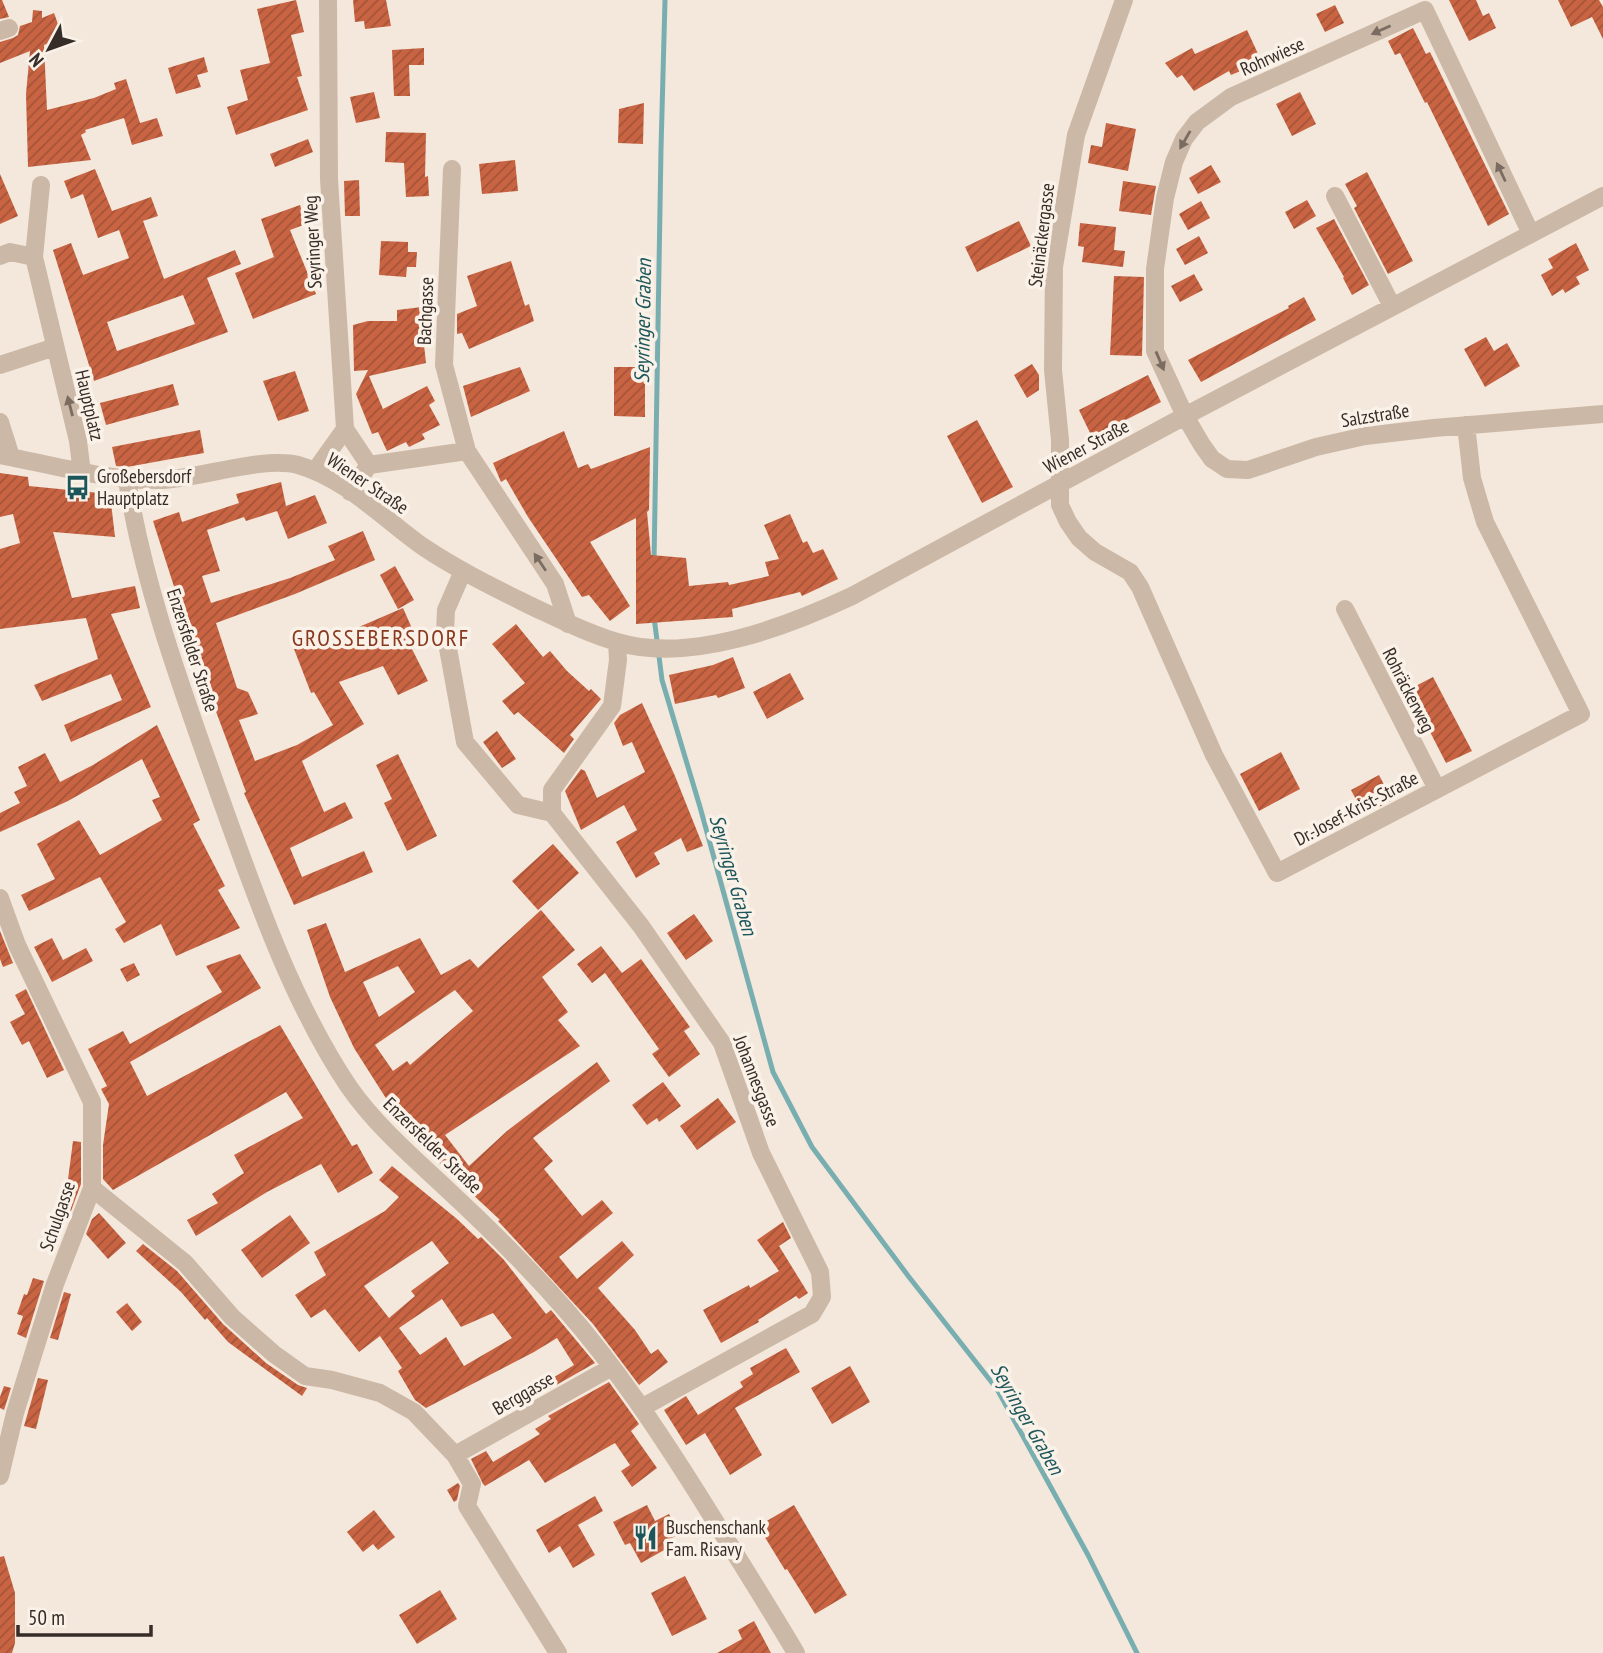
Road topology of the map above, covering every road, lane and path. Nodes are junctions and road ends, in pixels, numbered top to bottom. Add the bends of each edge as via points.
1 (328, 0) edge
2 (1124, 0) edge
3 (452, 169) dead end
4 (41, 184) dead end
5 (1335, 196) dead end
6 (1603, 196) edge
7 (1531, 234) junction
8 (0, 256) edge
9 (34, 257) junction
10 (1392, 306) junction
11 (55, 347) junction
12 (0, 365) edge
13 (1603, 414) edge
14 (1185, 416) junction
15 (0, 422) edge
16 (1465, 425) junction
17 (345, 429) junction
18 (467, 451) junction
19 (5, 456) edge
20 (369, 465) junction
21 (315, 471) junction
22 (82, 473) junction
23 (127, 480) junction
24 (1061, 483) junction
25 (350, 492) junction
26 (463, 571) junction
27 (1345, 609) dead end
28 (568, 624) junction
29 (624, 644) junction
30 (1437, 789) junction
31 (552, 813) junction
32 (0, 898) edge
33 (92, 1188) junction
34 (612, 1367) junction
35 (643, 1407) junction
36 (455, 1455) junction
37 (0, 1476) edge
38 (558, 1653) edge
39 (796, 1653) edge

1 - 17 street, Seyringer Weg via 330,179
2 - 24 street, Steinäckergasse via 1076,135 1054,267 1053,370
3 - 18 street, Bachgasse via 444,365
4 - 9 street, Hauptplatz
5 - 10 street
6 - 7 street, Wiener Straße
7 - 10 street, Wiener Straße
7 -> 14 street, Rohrwiese via 1425,10 1231,97 1197,122 1184,139 1165,198 1155,269 1155,351
8 - 9 street via 10,252
9 - 11 street, Hauptplatz
10 - 14 street, Wiener Straße
11 - 12 street
22 -> 11 street, Hauptplatz
13 - 16 street, Salzstraße
14 - 16 street, Salzstraße via 1212,459 1227,470 1259,467 1365,436
14 - 24 street, Wiener Straße
15 - 19 street
16 - 30 street, Dr.-Josef-Krist-Straße via 1472,478 1485,522 1581,714
17 - 20 street
17 - 21 street
18 - 20 street
28 -> 18 street via 555,584
19 - 22 street, Wiener Straße
20 - 25 street
21 - 23 street, Wiener Straße via 282,463 165,480
21 - 25 street, Wiener Straße
22 - 23 street, Wiener Straße
23 - 34 street, Enzersfelder Straße via 172,661 243,859 292,982 322,1041 375,1122 498,1237
24 - 29 street, Wiener Straße via 812,615 729,640 671,648
24 - 30 street, Dr.-Josef-Krist-Straße via 1060,505 1079,538 1130,572 1140,587 1214,755 1277,873
25 - 26 street, Wiener Straße
26 - 28 street, Wiener Straße
26 - 31 street via 446,610 445,632 464,742 518,805
27 - 30 street, Rohräckerweg
28 - 29 street, Wiener Straße
29 - 31 street via 612,706 552,790
31 - 35 street, Johannesgasse via 641,926 722,1043 761,1153 820,1272 822,1297 812,1314
32 - 33 street, Schulgasse via 17,945 92,1102
33 - 36 street via 186,1263 232,1317 274,1354 305,1376 380,1393 414,1412
33 - 37 street, Schulgasse via 55,1284
34 - 35 street, Enzersfelder Straße
34 - 36 street, Berggasse
35 - 39 street, Enzersfelder Straße
36 - 38 street via 472,1484 467,1506

